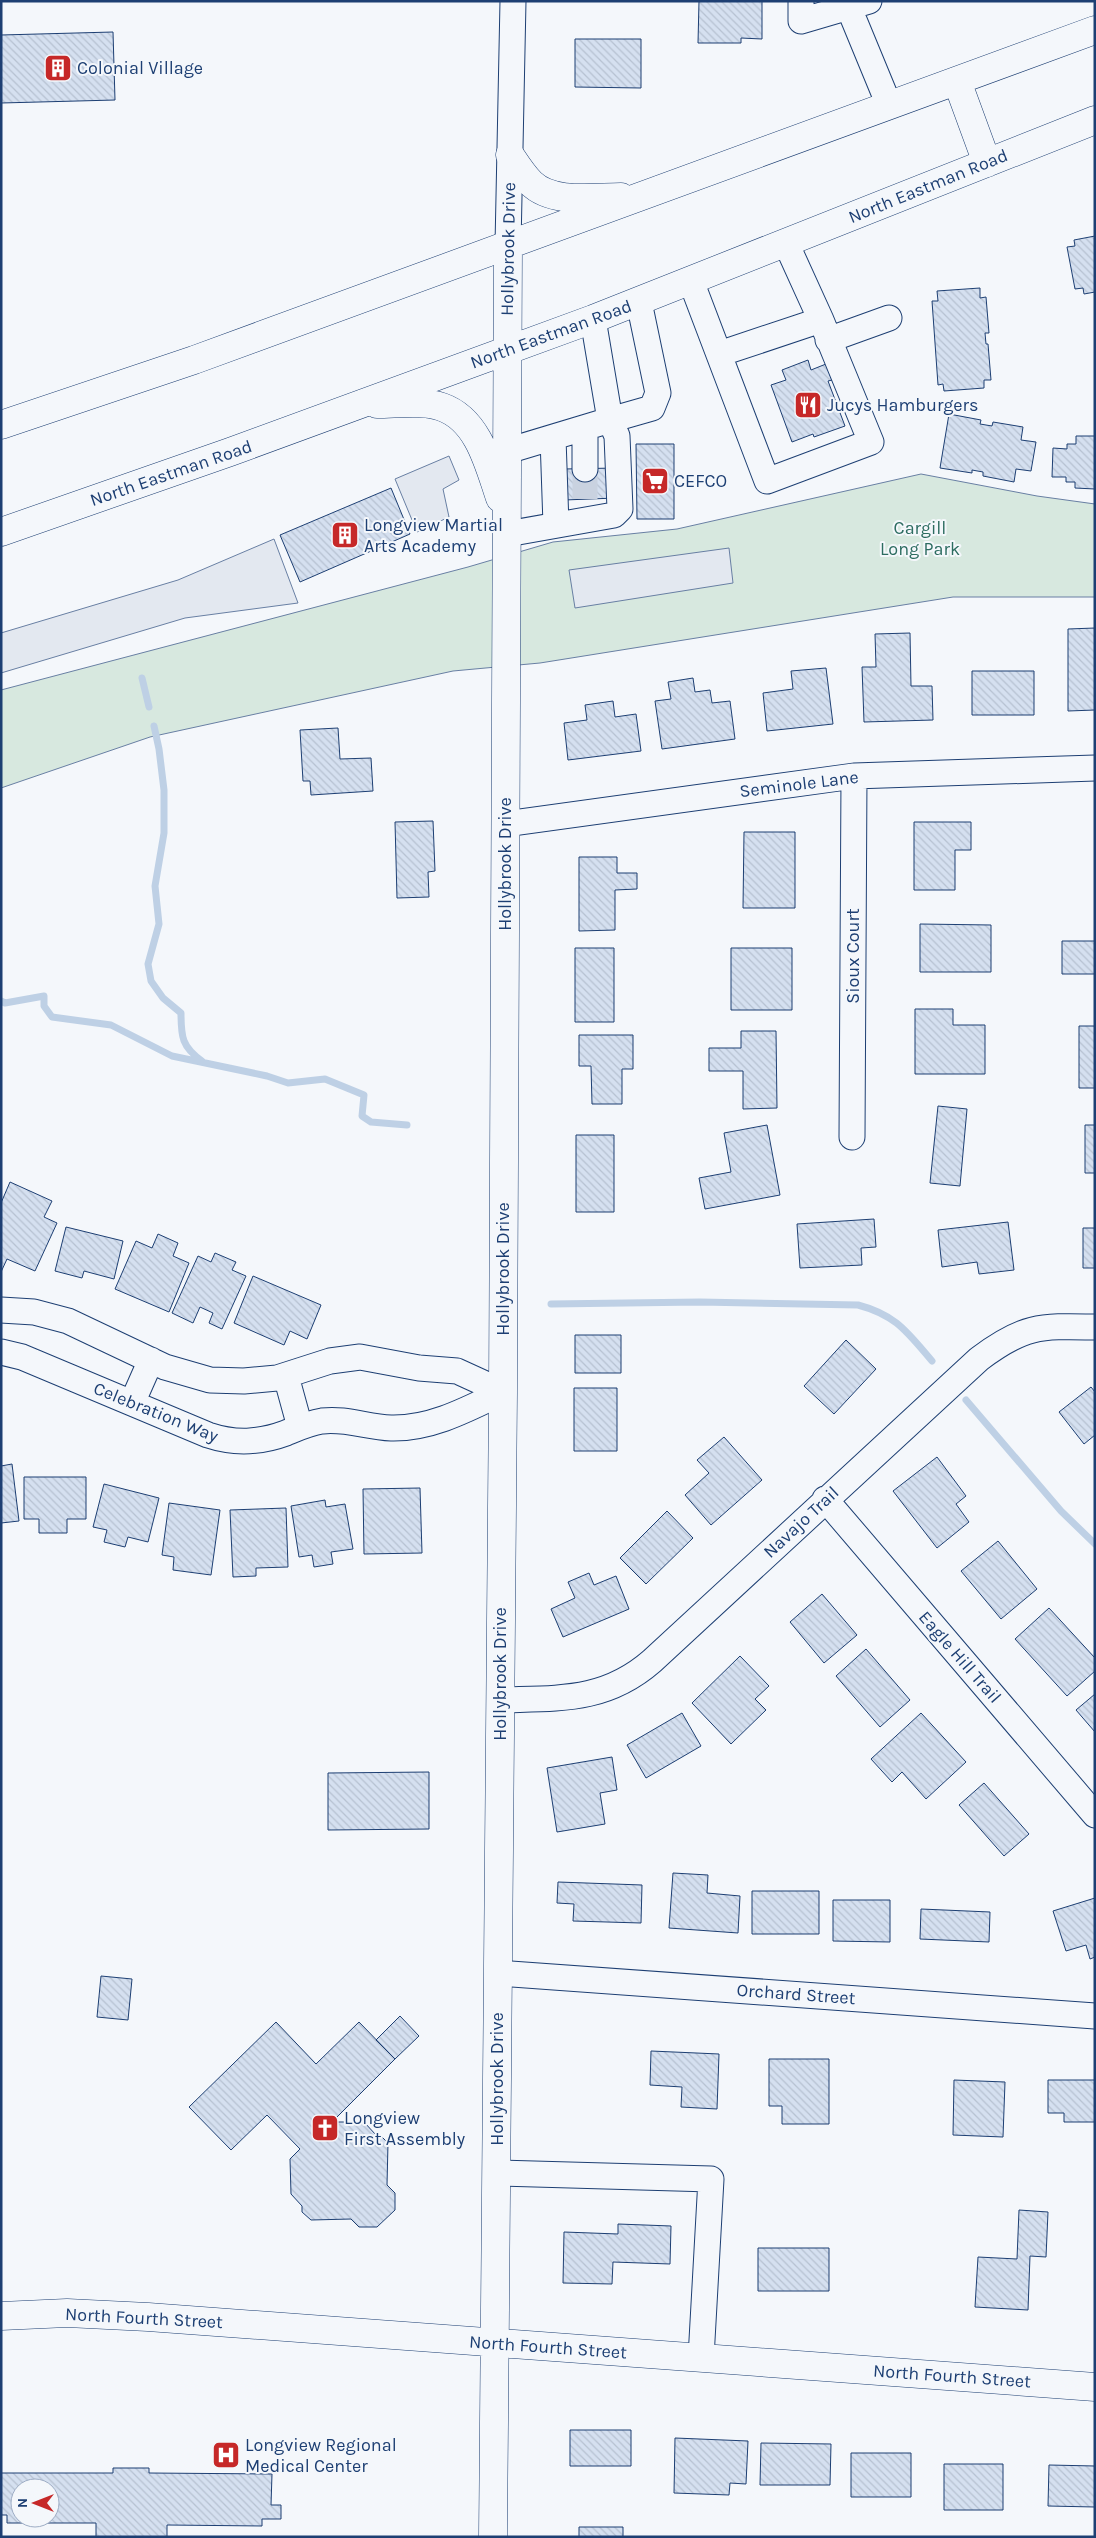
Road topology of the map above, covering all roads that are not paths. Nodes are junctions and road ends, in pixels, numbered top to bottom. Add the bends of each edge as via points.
1 (513, 1) edge
2 (801, 1) edge
3 (859, 5) edge
4 (1095, 30) edge
5 (957, 81) junction
6 (889, 105) junction
7 (1095, 120) edge
8 (510, 155) junction
9 (987, 163) junction
10 (638, 197) junction
11 (786, 243) junction
12 (508, 245) junction
13 (691, 282) junction
14 (639, 302) junction
15 (889, 318) dead end
16 (593, 319) junction
17 (825, 330) junction
18 (507, 350) junction
19 (719, 354) junction
20 (361, 404) junction
21 (610, 420) junction
22 (1, 425) edge
23 (584, 429) junction
24 (554, 438) junction
25 (507, 451) junction
26 (585, 469) tunnel mouth
27 (507, 525) junction
28 (556, 525) junction
29 (1, 532) edge
30 (1095, 768) edge
31 (854, 776) junction
32 (505, 824) junction
33 (852, 1137) dead end
34 (1, 1310) edge
35 (1095, 1327) edge
36 (1, 1352) edge
37 (151, 1360) junction
38 (286, 1376) junction
39 (503, 1392) junction
40 (132, 1403) junction
41 (300, 1427) junction
42 (825, 1500) junction
43 (500, 1700) junction
44 (1095, 1814) edge
45 (498, 1973) junction
46 (1095, 2016) edge
47 (496, 2173) junction
48 (1, 2316) edge
49 (495, 2343) junction
50 (701, 2358) junction
51 (1095, 2387) edge
52 (494, 2537) edge

1 - 8 street, Hollybrook Drive
2 - 3 street via 802,21
3 - 6 street
4 - 5 main road
5 - 6 main road
5 - 9 main road
6 - 10 main road
7 - 9 main road, North Eastman Road
8 - 10 main road via 531,183 554,194
8 - 12 street, Hollybrook Drive
9 - 11 main road, North Eastman Road
10 - 12 main road
11 - 13 main road, North Eastman Road
11 - 17 street
12 - 18 main road, Hollybrook Drive
12 - 22 main road via 194,360
13 - 14 main road, North Eastman Road
13 - 19 street
14 - 16 main road, North Eastman Road
14 - 21 street via 658,392 652,408
15 - 17 street
16 - 18 main road, North Eastman Road
16 - 21 street
17 - 19 street
17 - 19 street via 871,442 767,481
18 - 20 main road, North Eastman Road
18 - 25 main road, Hollybrook Drive
20 - 27 main road via 426,405 443,407 454,414 476,436
20 - 29 main road, North Eastman Road
21 - 23 street
21 - 28 street via 617,436 620,508 614,515 585,510
23 - 24 street
23 - 26 street
24 - 25 street
24 - 28 street
25 - 27 main road, Hollybrook Drive
27 - 28 street
27 - 32 main road, Hollybrook Drive
30 - 31 street, Seminole Lane
31 - 32 street, Seminole Lane
31 - 33 street, Sioux Court
32 - 39 main road, Hollybrook Drive
34 - 37 street via 34,1312 68,1321
35 - 42 street, Navajo Trail via 1032,1329 997,1345 961,1374
36 - 40 street, Celebration Way via 22,1356
37 - 38 street via 182,1373 220,1381
37 - 40 street
38 - 39 street via 330,1361 360,1358 457,1371
38 - 41 street
39 - 41 street, Celebration Way via 450,1418 408,1426 387,1427 340,1420
39 - 43 main road, Hollybrook Drive
40 - 41 street, Celebration Way via 227,1440 250,1442
42 - 43 street, Navajo Trail via 632,1678 608,1690 583,1696
42 - 44 street, Eagle Hill Trail
43 - 45 main road, Hollybrook Drive
45 - 46 street, Orchard Street
45 - 47 main road, Hollybrook Drive
47 - 49 main road, Hollybrook Drive
47 - 50 street via 711,2180
48 - 49 main road, North Fourth Street via 148,2317
49 - 50 main road, North Fourth Street
49 - 52 main road, Hollybrook Drive
50 - 51 main road, North Fourth Street

